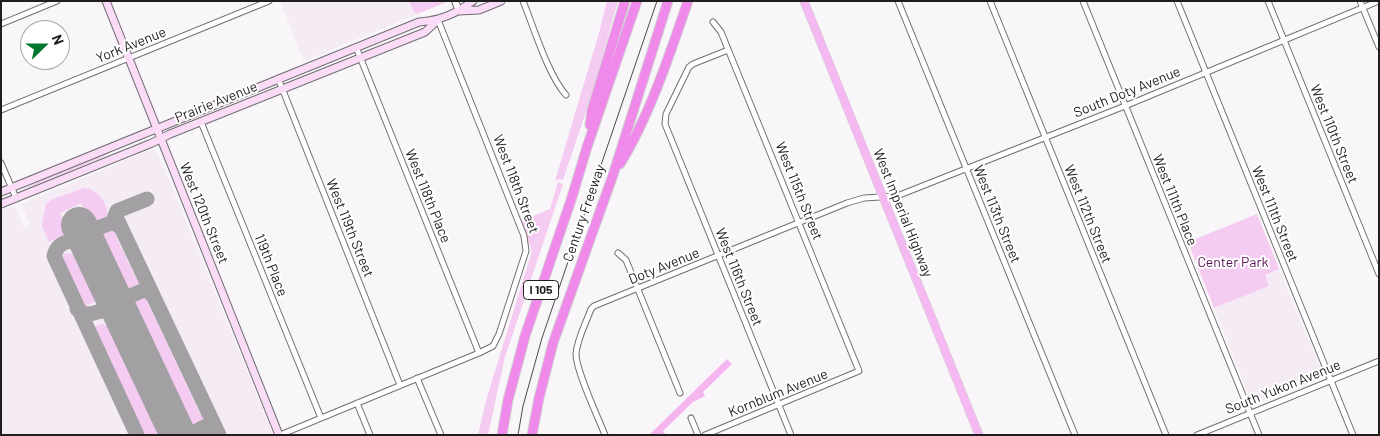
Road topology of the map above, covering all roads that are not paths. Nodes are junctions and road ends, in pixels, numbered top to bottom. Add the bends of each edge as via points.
1 (57, 1) edge
2 (106, 1) edge
3 (269, 1) edge
4 (455, 1) edge
5 (473, 1) edge
6 (500, 1) edge
7 (523, 1) edge
8 (624, 1) edge
9 (637, 1) edge
10 (668, 1) edge
11 (688, 1) edge
12 (804, 1) edge
13 (898, 1) edge
14 (990, 1) edge
15 (1083, 1) edge
16 (1176, 1) edge
17 (1268, 1) edge
18 (1360, 1) edge
19 (1379, 1) edge
20 (1363, 8) junction
21 (459, 11) junction
22 (438, 20) junction
23 (713, 22) dead end
24 (1, 24) edge
25 (1283, 40) junction
26 (356, 47) junction
27 (1379, 47) edge
28 (728, 50) junction
29 (361, 57) junction
30 (129, 58) junction
31 (1205, 72) junction
32 (278, 78) junction
33 (283, 89) junction
34 (566, 95) dead end
35 (1125, 106) junction
36 (1, 110) edge
37 (200, 122) junction
38 (157, 128) junction
39 (1045, 137) junction
40 (160, 138) junction
41 (586, 147) junction
42 (1, 164) edge
43 (967, 168) junction
44 (613, 175) junction
45 (12, 188) junction
46 (1, 192) edge
47 (883, 196) junction
48 (16, 198) junction
49 (1, 204) edge
50 (799, 222) junction
51 (618, 253) dead end
52 (718, 256) junction
53 (1379, 274) edge
54 (639, 288) junction
55 (479, 353) junction
56 (1379, 361) edge
57 (859, 371) joint
58 (417, 378) junction
59 (1330, 380) junction
60 (400, 385) junction
61 (680, 393) dead end
62 (357, 403) junction
63 (779, 404) junction
64 (1250, 413) junction
65 (321, 418) junction
66 (691, 418) dead end
67 (279, 435) edge
68 (370, 435) edge
69 (441, 435) edge
70 (502, 435) edge
71 (532, 435) edge
72 (605, 435) edge
73 (698, 435) edge
74 (706, 435) edge
75 (791, 435) edge
76 (979, 435) edge
77 (1075, 435) edge
78 (1166, 435) edge
79 (1197, 435) edge
80 (1259, 435) edge
81 (1353, 435) edge

1 - 24 street
2 - 30 main road, West 120th Street
3 - 30 street, York Avenue
4 - 21 street
5 - 21 main road, Prairie Avenue
6 - 21 main road, Prairie Avenue via 479,10
7 - 34 street via 552,74
8 - 41 highway via 592,110
9 - 41 highway, Century Freeway / I 105
10 - 44 highway, Century Freeway / I 105
11 - 44 highway via 651,101
12 - 47 main road, West Imperial Highway
13 - 43 street, West 113th Street
14 - 39 street, West 112th Street
15 - 35 street, West 111th Place
16 - 31 street, West 111th Street
17 - 25 street, West 110th Street
18 - 20 street
19 - 20 street, South Doty Avenue
20 - 25 street, South Doty Avenue
20 - 27 street
21 - 22 main road, Prairie Avenue
22 - 26 main road, Prairie Avenue via 419,22
22 - 29 main road, Prairie Avenue via 425,32
22 - 55 street, West 118th Street via 526,243 499,334 493,346
23 - 28 street, West 115th Street
25 - 31 street, South Doty Avenue
25 - 53 street, West 110th Street
26 - 29 street, West 118th Place
26 - 32 main road, Prairie Avenue
28 - 50 street, West 115th Street
28 - 52 street, West 116th Street via 690,67 666,114 667,128
29 - 33 main road, Prairie Avenue
29 - 55 street, West 118th Place
30 - 36 street, York Avenue
30 - 38 main road, West 120th Street
31 - 35 street, South Doty Avenue
31 - 59 street, West 111th Street
32 - 33 street, West 119th Street
32 - 38 main road, Prairie Avenue
33 - 37 main road, Prairie Avenue
33 - 60 street, West 119th Street
35 - 39 street, South Doty Avenue
35 - 64 street, West 111th Place
37 - 40 main road, Prairie Avenue
37 - 65 street, 119th Place
38 - 40 main road, West 120th Street
38 - 45 main road, Prairie Avenue
39 - 43 street, South Doty Avenue
39 - 78 street, West 112th Street
40 - 48 main road, Prairie Avenue
40 - 67 main road, West 120th Street
41 - 70 highway, Century Freeway / I 105 via 525,336
42 - 45 street
43 - 47 street, South Doty Avenue via 897,196
43 - 77 street, West 113th Street
44 - 71 highway, Century Freeway / I 105 via 553,343
45 - 46 main road, Prairie Avenue
45 - 48 street
47 - 50 street, Doty Avenue via 847,203
47 - 76 main road, West Imperial Highway
48 - 49 main road, Prairie Avenue
50 - 52 street, Doty Avenue
50 - 57 street, West 115th Street
51 - 54 street via 626,260
52 - 54 street, Doty Avenue
52 - 63 street, West 116th Street
54 - 61 street
54 - 72 street, Doty Avenue via 594,306 577,347 580,371
55 - 58 street
56 - 59 street, South Yukon Avenue
57 - 63 street, Kornblum Avenue
58 - 60 street
58 - 69 street
59 - 64 street, South Yukon Avenue
59 - 81 street, West 111th Street
60 - 62 street
62 - 65 street
62 - 68 street
63 - 74 street, Kornblum Avenue
63 - 75 street, West 116th Street
64 - 79 street, South Yukon Avenue
64 - 80 street, West 111th Place
65 - 67 street
66 - 73 street

